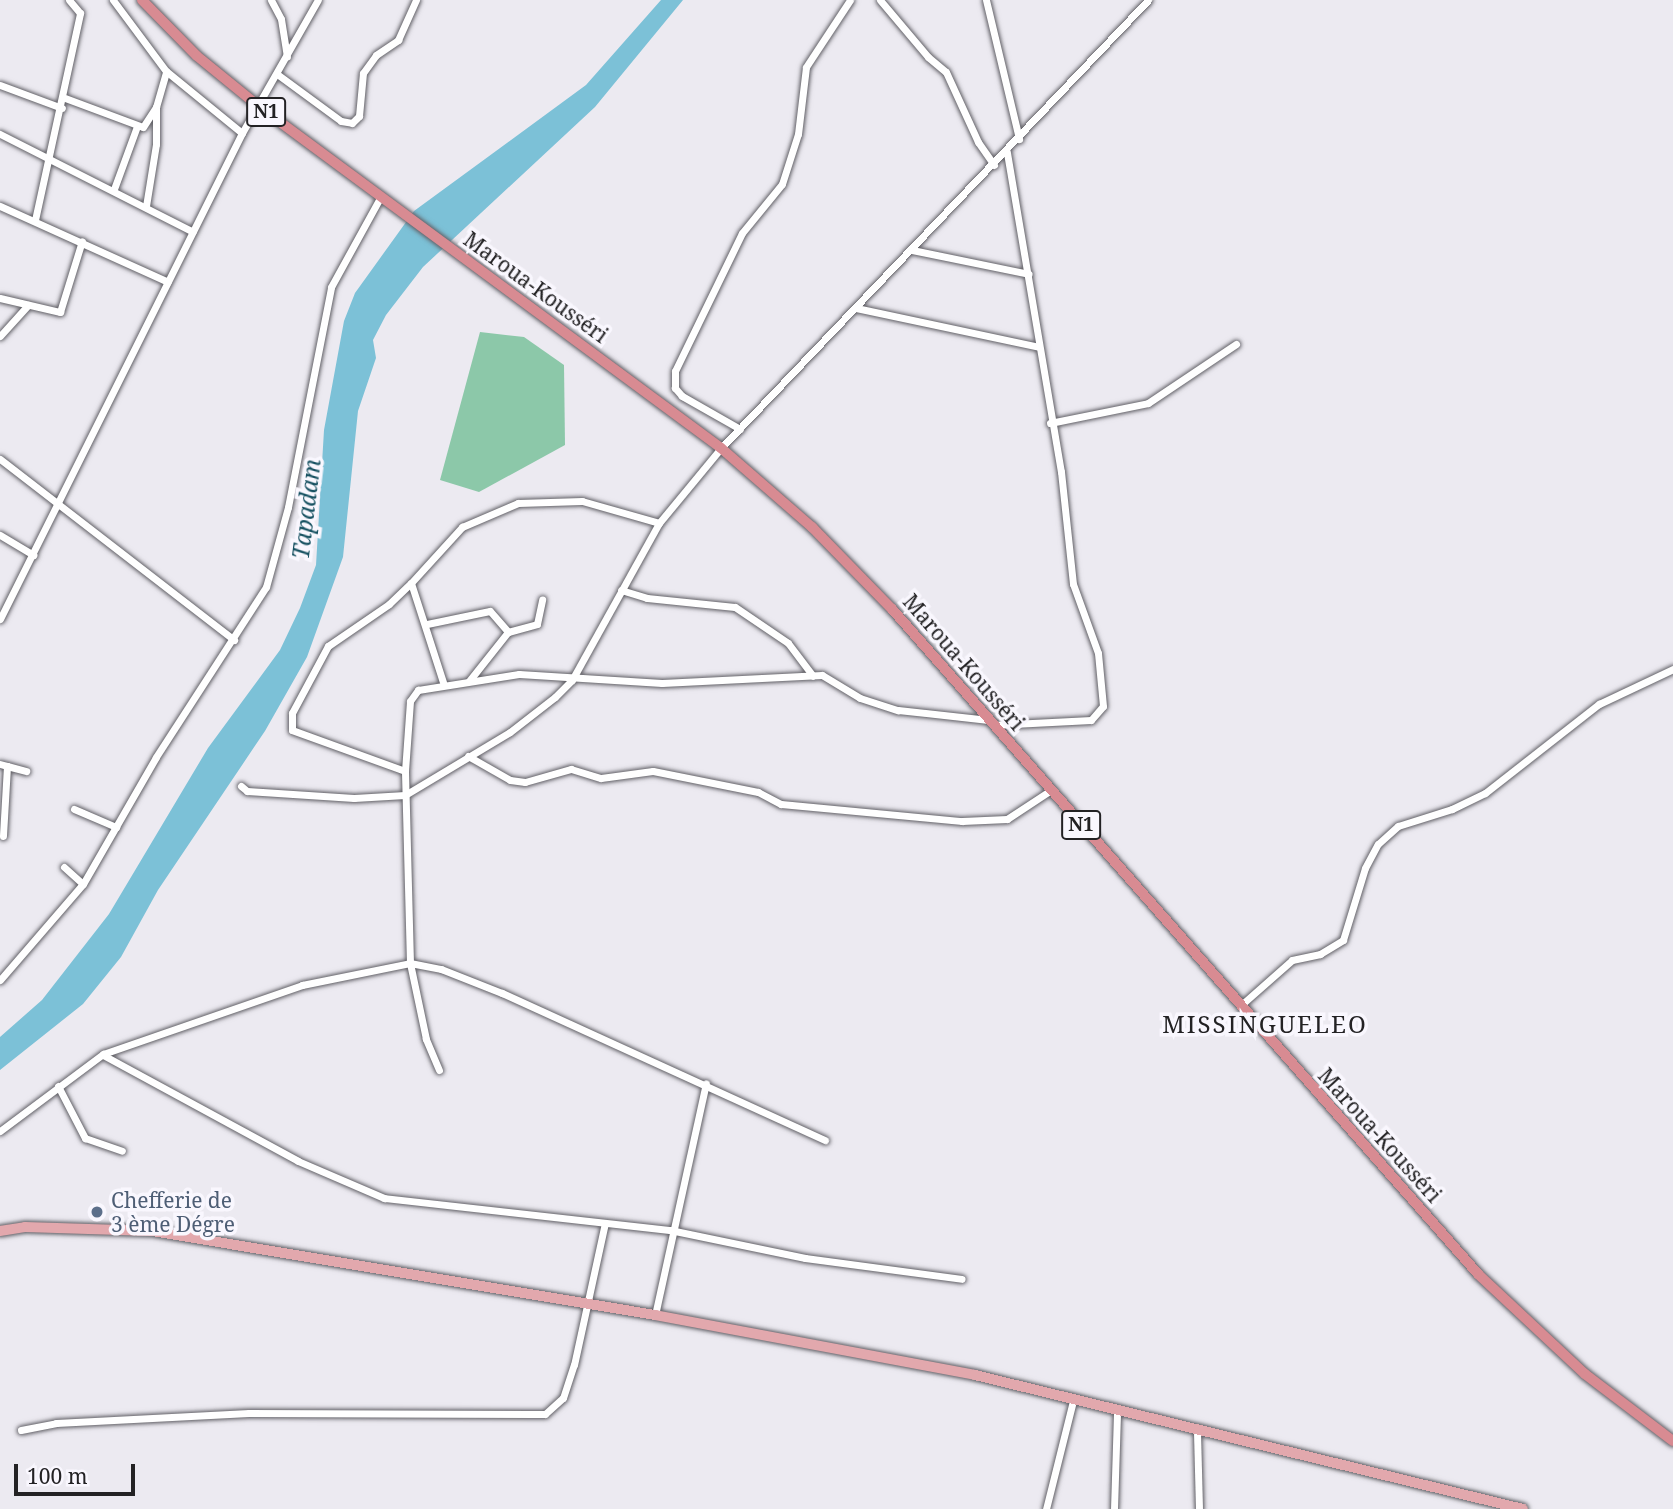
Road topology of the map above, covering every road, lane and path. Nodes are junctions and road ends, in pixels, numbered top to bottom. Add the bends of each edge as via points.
1 (69, 0) edge
2 (113, 0) edge
3 (142, 0) edge
4 (271, 0) edge
5 (318, 0) edge
6 (416, 0) edge
7 (849, 0) edge
8 (880, 0) edge
9 (986, 0) edge
10 (1148, 0) edge
11 (287, 57) junction
12 (166, 71) junction
13 (277, 74) junction
14 (0, 85) edge
15 (65, 98) junction
16 (257, 105) junction
17 (156, 107) junction
18 (62, 108) junction
19 (137, 126) junction
20 (242, 133) junction
21 (0, 134) edge
22 (1019, 139) junction
23 (1007, 152) junction
24 (50, 157) junction
25 (994, 165) junction
26 (114, 189) junction
27 (381, 196) junction
28 (0, 206) edge
29 (146, 206) junction
30 (35, 220) junction
31 (193, 232) junction
32 (82, 241) junction
33 (912, 250) junction
34 (1028, 274) junction
35 (169, 282) junction
36 (0, 298) edge
37 (27, 305) junction
38 (856, 308) junction
39 (0, 336) edge
40 (1236, 344) dead end
41 (1039, 347) junction
42 (1050, 423) junction
43 (740, 429) junction
44 (722, 448) junction
45 (0, 459) edge
46 (57, 505) junction
47 (659, 523) junction
48 (0, 535) edge
49 (33, 555) junction
50 (411, 583) junction
51 (621, 590) junction
52 (542, 600) dead end
53 (0, 619) edge
54 (428, 625) junction
55 (508, 632) junction
56 (234, 640) junction
57 (1673, 669) edge
58 (813, 676) junction
59 (572, 680) junction
60 (469, 681) junction
61 (444, 685) junction
62 (990, 722) junction
63 (468, 756) junction
64 (3, 765) edge
65 (26, 771) dead end
66 (405, 771) junction
67 (241, 786) dead end
68 (1051, 790) junction
69 (405, 795) junction
70 (74, 809) dead end
71 (116, 827) junction
72 (3, 836) dead end
73 (64, 867) dead end
74 (83, 884) junction
75 (410, 963) junction
76 (0, 981) edge
77 (1240, 1006) junction
78 (103, 1054) junction
79 (439, 1070) dead end
80 (706, 1084) junction
81 (58, 1086) junction
82 (0, 1131) edge
83 (825, 1140) dead end
84 (122, 1151) dead end
85 (605, 1223) junction
86 (670, 1230) junction
87 (0, 1231) edge
88 (962, 1279) dead end
89 (590, 1303) junction
90 (655, 1315) junction
91 (1073, 1401) junction
92 (1116, 1412) junction
93 (21, 1430) dead end
94 (1197, 1433) junction
95 (1672, 1439) edge
96 (1046, 1509) edge
97 (1114, 1509) edge
98 (1199, 1509) edge
99 (1523, 1509) edge

1 - 15 street via 80,13
2 - 12 street
3 - 16 highway, Maroua-Kousséri / N1 via 197,56
4 - 11 street via 281,19
5 - 11 street
6 - 13 street via 398,40 376,55 363,73 359,116 352,123 341,121
7 - 43 street via 806,67 798,134 782,184 742,233 675,371 675,388 682,396
8 - 25 street via 946,72 978,142
9 - 22 street
10 - 22 street
11 - 13 street
12 - 17 street
12 - 20 street
13 - 16 street
14 - 18 street
15 - 18 street
15 - 19 street
16 - 20 street
16 - 27 highway, Maroua-Kousséri / N1
17 - 19 street via 147,126
17 - 29 street via 156,144
18 - 24 street
19 - 26 street
20 - 31 street
21 - 24 street
22 - 23 street
23 - 25 street
23 - 34 street
24 - 26 street
24 - 30 street
25 - 33 street
26 - 29 street
27 - 44 highway, Maroua-Kousséri / N1
27 - 56 street via 331,287 276,561
28 - 30 street
29 - 31 street
30 - 32 street
31 - 35 street
32 - 35 street
32 - 37 street via 63,308 58,313
33 - 34 street
33 - 38 street
34 - 41 street
35 - 46 street
36 - 37 street
37 - 39 street
38 - 41 street
38 - 43 street
40 - 42 street via 1148,403
41 - 42 street
42 - 62 street via 1061,472 1073,584 1098,653 1102,713 1091,720
43 - 44 street
44 - 47 street
44 - 62 highway, Maroua-Kousséri / N1 via 812,527 892,609
45 - 46 street
46 - 49 street
46 - 56 street
47 - 50 street via 582,500 518,503 462,527
47 - 51 street
48 - 49 street
49 - 53 street
50 - 54 street
50 - 66 street via 328,646 290,723 292,730 314,740
51 - 58 street via 647,598 735,607 788,643
51 - 59 street
52 - 55 street via 537,624
54 - 55 street via 490,611
54 - 61 street
55 - 60 street
56 - 71 street via 156,757
57 - 77 street via 1600,704 1485,793 1452,809 1398,825 1378,844 1365,868 1343,940 1320,954 1292,960
58 - 59 street via 727,682
58 - 62 street via 826,676 860,698 898,710
59 - 60 street via 519,674
59 - 63 street via 510,732
60 - 61 street
61 - 66 street via 413,695
62 - 68 highway, Maroua-Kousséri / N1
63 - 68 street via 510,780 525,782 571,769 601,778 642,770 746,789 780,804 962,821 1007,819
63 - 69 street
64 - 65 street
64 - 72 street
66 - 69 street
67 - 69 street via 247,791 354,799
68 - 77 highway, Maroua-Kousséri / N1
69 - 75 street
70 - 71 street
71 - 74 street
73 - 74 street
74 - 76 street
75 - 78 street via 302,985
75 - 79 street via 426,1039
75 - 80 street via 502,993 614,1047
77 - 95 highway, Maroua-Kousséri / N1 via 1478,1274 1585,1374
78 - 81 street
78 - 85 street via 298,1160 384,1198
80 - 83 street
80 - 86 street
81 - 82 street
81 - 84 street via 85,1138
85 - 86 street
85 - 89 street
86 - 88 street via 805,1258
86 - 90 street
87 - 89 main road via 25,1227 152,1231
89 - 90 main road
89 - 93 street via 563,1398 545,1414 249,1413 56,1423
90 - 91 main road via 944,1369
91 - 92 main road
91 - 96 street
92 - 94 main road
92 - 97 street
94 - 98 street
94 - 99 main road

